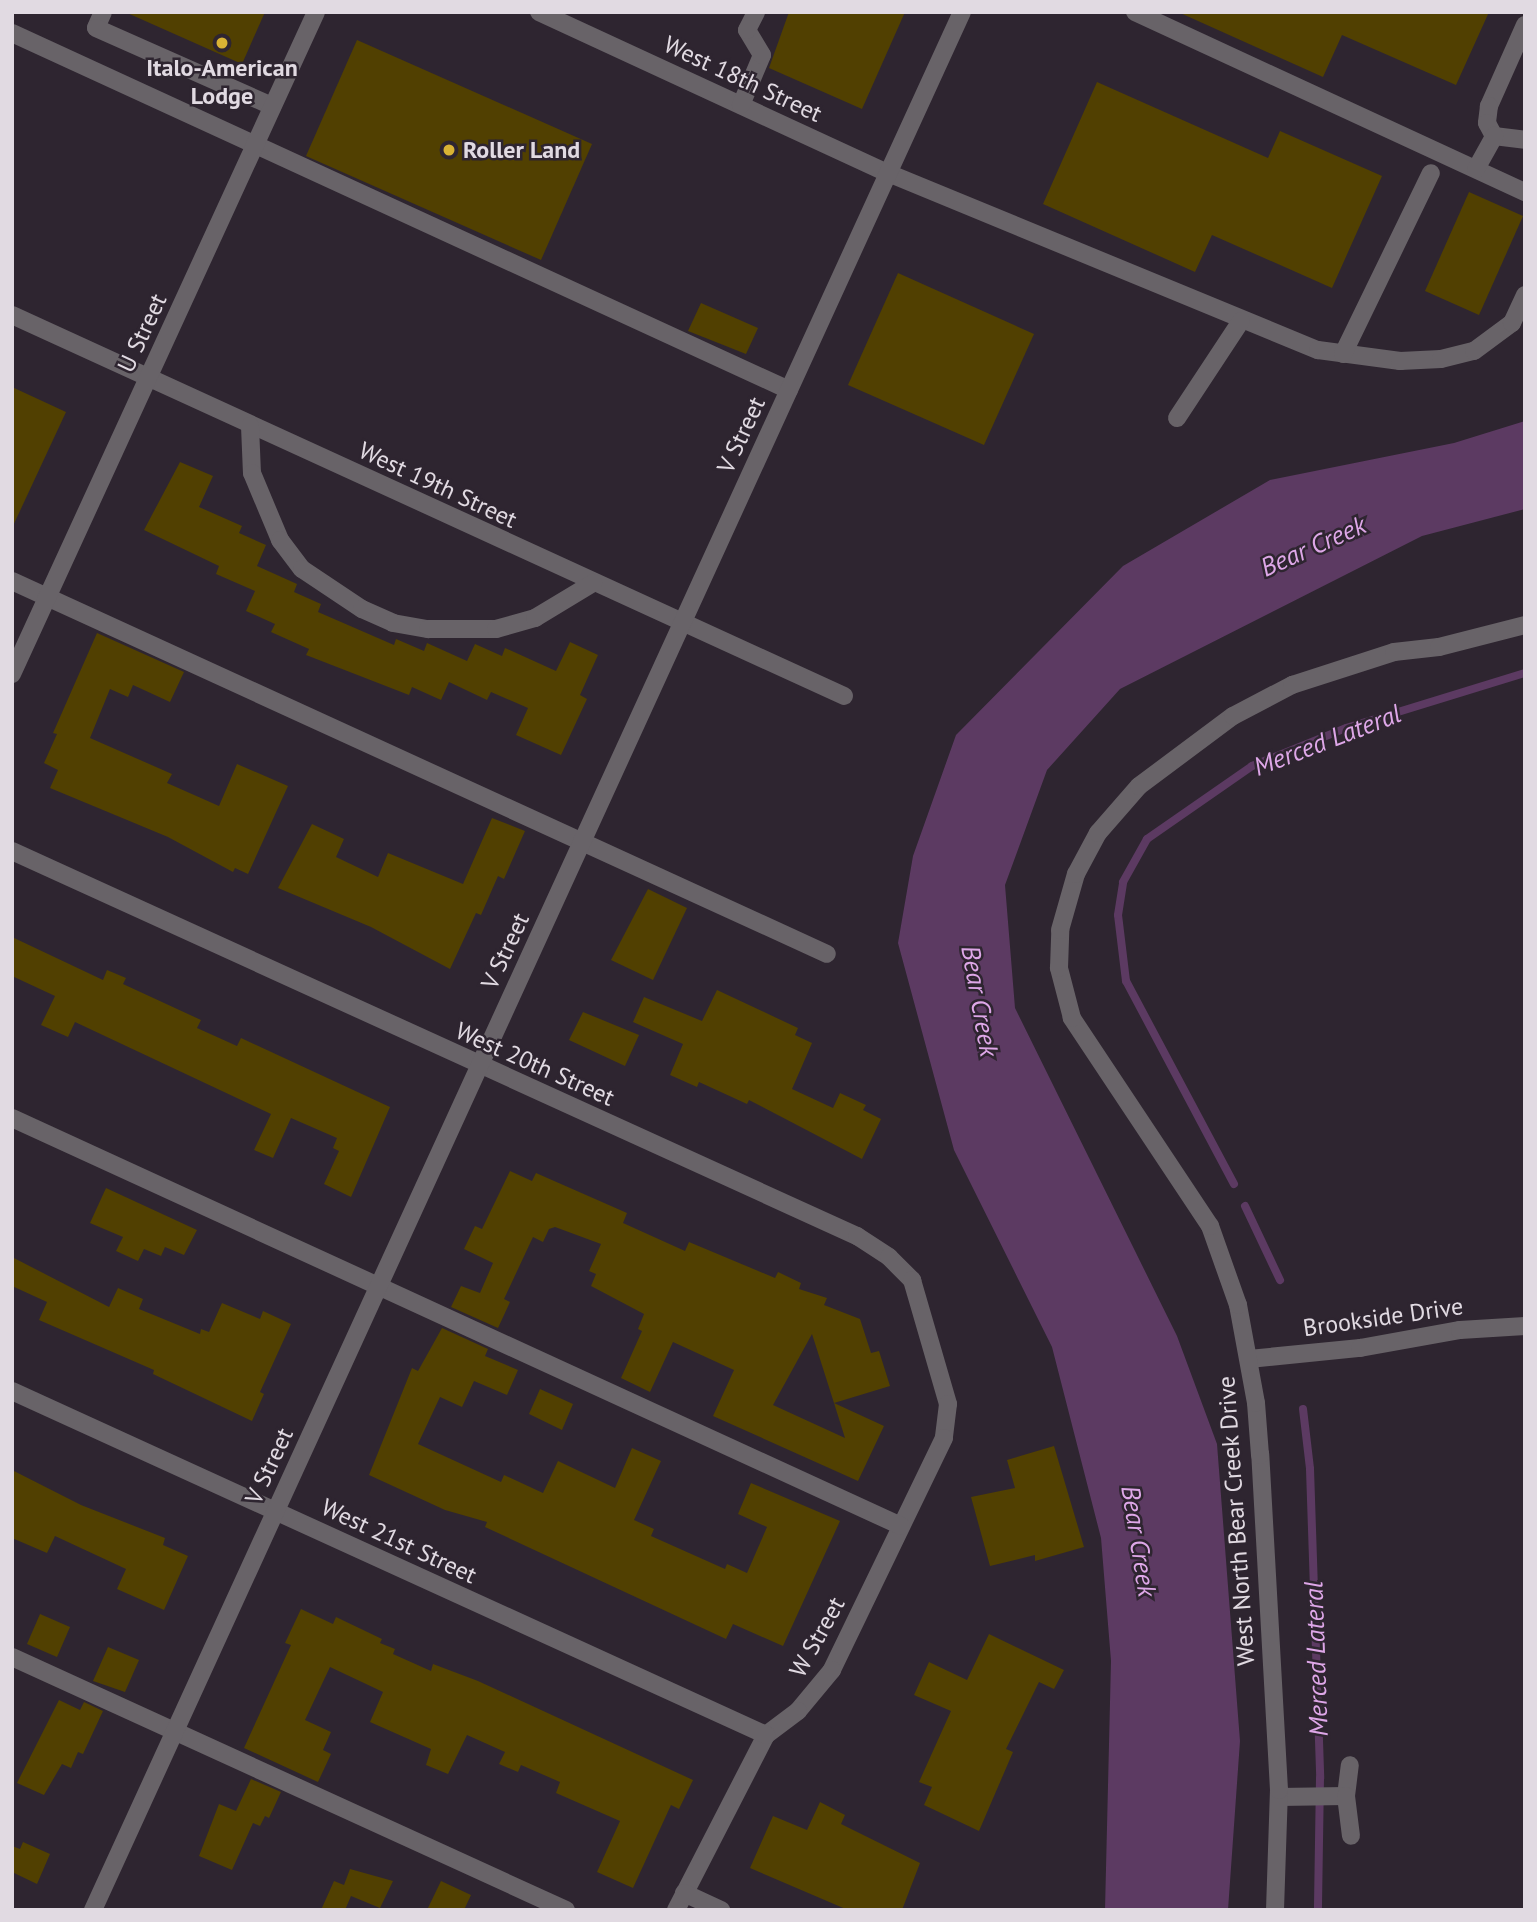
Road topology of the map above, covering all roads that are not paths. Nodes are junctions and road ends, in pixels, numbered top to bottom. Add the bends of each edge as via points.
1 (103, 12) edge
2 (316, 12) edge
3 (539, 12) edge
4 (756, 12) edge
5 (962, 12) edge
6 (1135, 12) edge
7 (1525, 25) edge
8 (12, 33) edge
9 (741, 105) junction
10 (272, 106) junction
11 (1494, 136) junction
12 (1525, 140) edge
13 (255, 145) junction
14 (1476, 169) junction
15 (888, 173) junction
16 (1431, 173) dead end
17 (1525, 192) edge
18 (1525, 295) edge
19 (12, 315) edge
20 (1241, 320) junction
21 (1343, 354) junction
22 (148, 379) junction
23 (789, 390) junction
24 (1177, 418) dead end
25 (250, 426) junction
26 (12, 580) edge
27 (593, 583) junction
28 (48, 597) junction
29 (682, 624) junction
30 (1525, 625) edge
31 (12, 674) edge
32 (844, 696) dead end
33 (582, 842) junction
34 (12, 851) edge
35 (827, 954) dead end
36 (480, 1066) junction
37 (12, 1118) edge
38 (378, 1286) junction
39 (1525, 1326) edge
40 (1249, 1359) junction
41 (12, 1391) edge
42 (948, 1404) joint
43 (275, 1511) junction
44 (901, 1526) junction
45 (12, 1657) edge
46 (175, 1731) junction
47 (765, 1735) junction
48 (1350, 1765) dead end
49 (1341, 1796) junction
50 (1279, 1797) junction
51 (1351, 1836) dead end
52 (680, 1902) edge
53 (93, 1910) edge
54 (566, 1910) edge
55 (721, 1910) edge
56 (1275, 1910) edge

1 - 10 street via 96,28
2 - 10 street, U Street
3 - 9 street, West 18th Street
4 - 9 street via 747,30 762,55
5 - 15 street, V Street
6 - 14 street
7 - 11 street via 1489,106 1487,122
8 - 13 street
9 - 15 street, West 18th Street
10 - 13 street, U Street
11 - 12 street
11 - 14 street
13 - 22 street, U Street
13 - 23 street
14 - 17 street
15 - 20 street, West 18th Street via 1084,250
15 - 23 street, V Street
16 - 21 street
18 - 21 street, West 18th Street via 1512,323 1474,351 1441,359 1399,361
19 - 22 street, West 19th Street
20 - 21 street, West 18th Street via 1318,351
20 - 24 street
22 - 25 street, West 19th Street
22 - 28 street, U Street
23 - 29 street, V Street
25 - 27 street, West 19th Street
25 - 27 street via 253,473 280,540 302,569 362,609 393,623 428,629 496,629 535,618
26 - 28 street
27 - 29 street, West 19th Street
28 - 31 street, U Street
28 - 33 street
29 - 32 street, West 19th Street
29 - 33 street, V Street
30 - 40 street, West North Bear Creek Drive via 1439,647 1394,652 1292,685 1233,716 1139,786 1098,833 1076,874 1060,930 1059,968 1068,1006 1210,1226 1237,1300
33 - 35 street
33 - 36 street, V Street
34 - 36 street, West 20th Street
36 - 38 street, V Street
36 - 42 street, West 20th Street via 857,1236 889,1257 912,1280
37 - 38 street
38 - 43 street, V Street
38 - 44 street
39 - 40 street, Brookside Drive via 1460,1330 1360,1348
40 - 50 street, West North Bear Creek Drive via 1260,1455
41 - 43 street, West 21st Street
42 - 44 street, W Street via 944,1438
43 - 46 street, V Street
43 - 47 street, West 21st Street
44 - 47 street, W Street via 832,1670 798,1711
45 - 46 street
46 - 53 street, V Street
46 - 54 street
47 - 52 street, W Street
48 - 49 street
49 - 50 street
49 - 51 street
50 - 56 street, West North Bear Creek Drive
52 - 55 street

